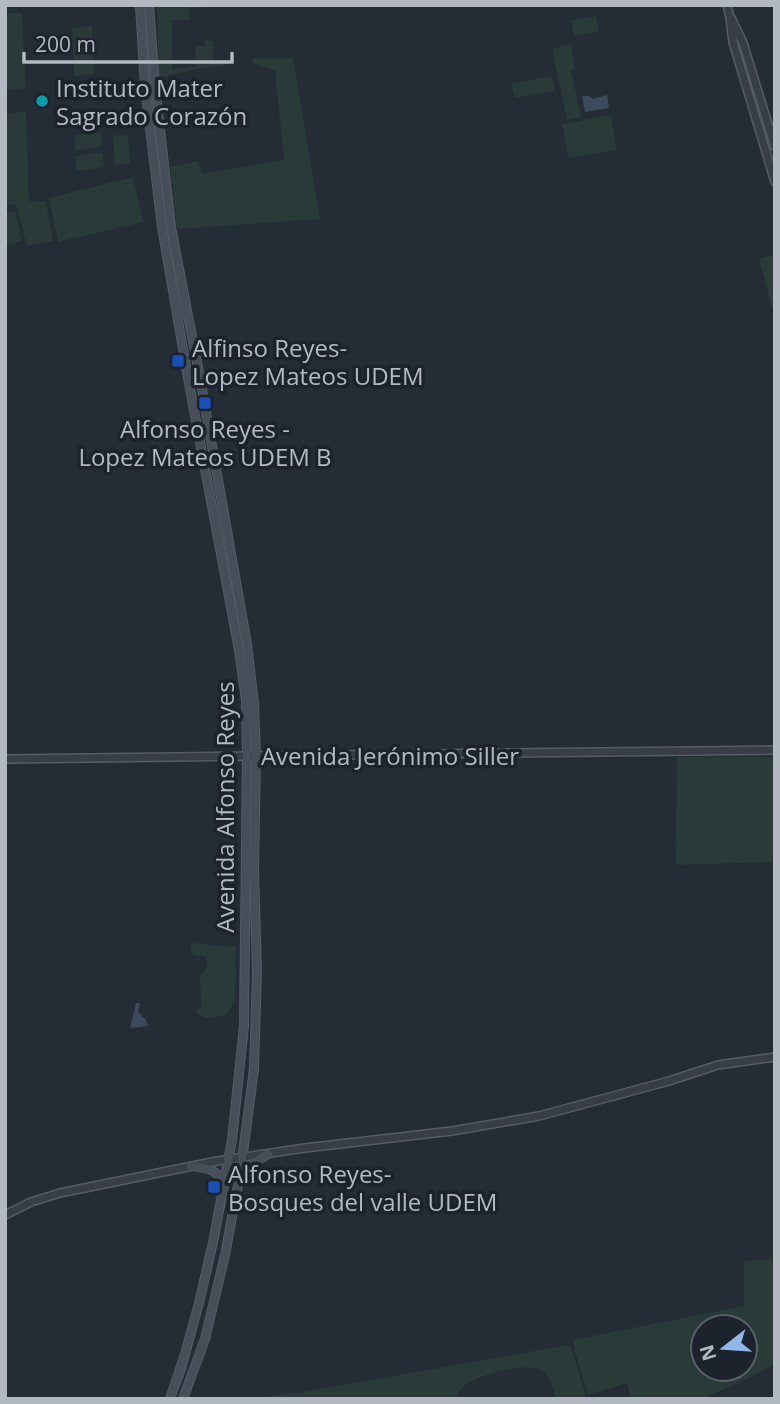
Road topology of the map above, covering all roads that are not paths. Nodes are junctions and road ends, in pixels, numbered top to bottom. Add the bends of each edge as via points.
1 (149, 5) edge
2 (727, 5) edge
3 (138, 8) edge
4 (730, 18) junction
5 (775, 147) edge
6 (775, 181) edge
7 (775, 750) edge
8 (252, 755) junction
9 (5, 759) edge
10 (775, 1057) edge
11 (268, 1154) junction
12 (242, 1157) junction
13 (229, 1159) junction
14 (191, 1166) junction
15 (239, 1178) junction
16 (225, 1180) junction
17 (5, 1215) edge
18 (170, 1399) edge
19 (183, 1399) edge

1 - 8 main road, Avenida Alfonso Reyes via 171,227 247,644 254,703
2 - 4 street
3 - 8 main road, Avenida Alfonso Reyes via 162,227 244,674
4 - 5 street via 743,43
4 - 6 street
7 - 8 street, Avenida Jerónimo Siller
8 - 9 street, Avenida Jerónimo Siller
8 - 12 main road, Avenida Alfonso Reyes via 256,1021
8 - 13 main road, Avenida Alfonso Reyes via 244,1026
10 - 11 street via 718,1065 539,1116
11 - 12 street
11 - 15 main road
12 - 13 street
12 - 15 main road, Avenida Alfonso Reyes
13 - 14 street
13 - 16 main road, Avenida Alfonso Reyes
14 - 16 main road via 208,1168
14 - 17 street via 60,1193
15 - 19 main road, Avenida Alfonso Reyes via 208,1327
16 - 18 main road, Avenida Alfonso Reyes via 200,1303

